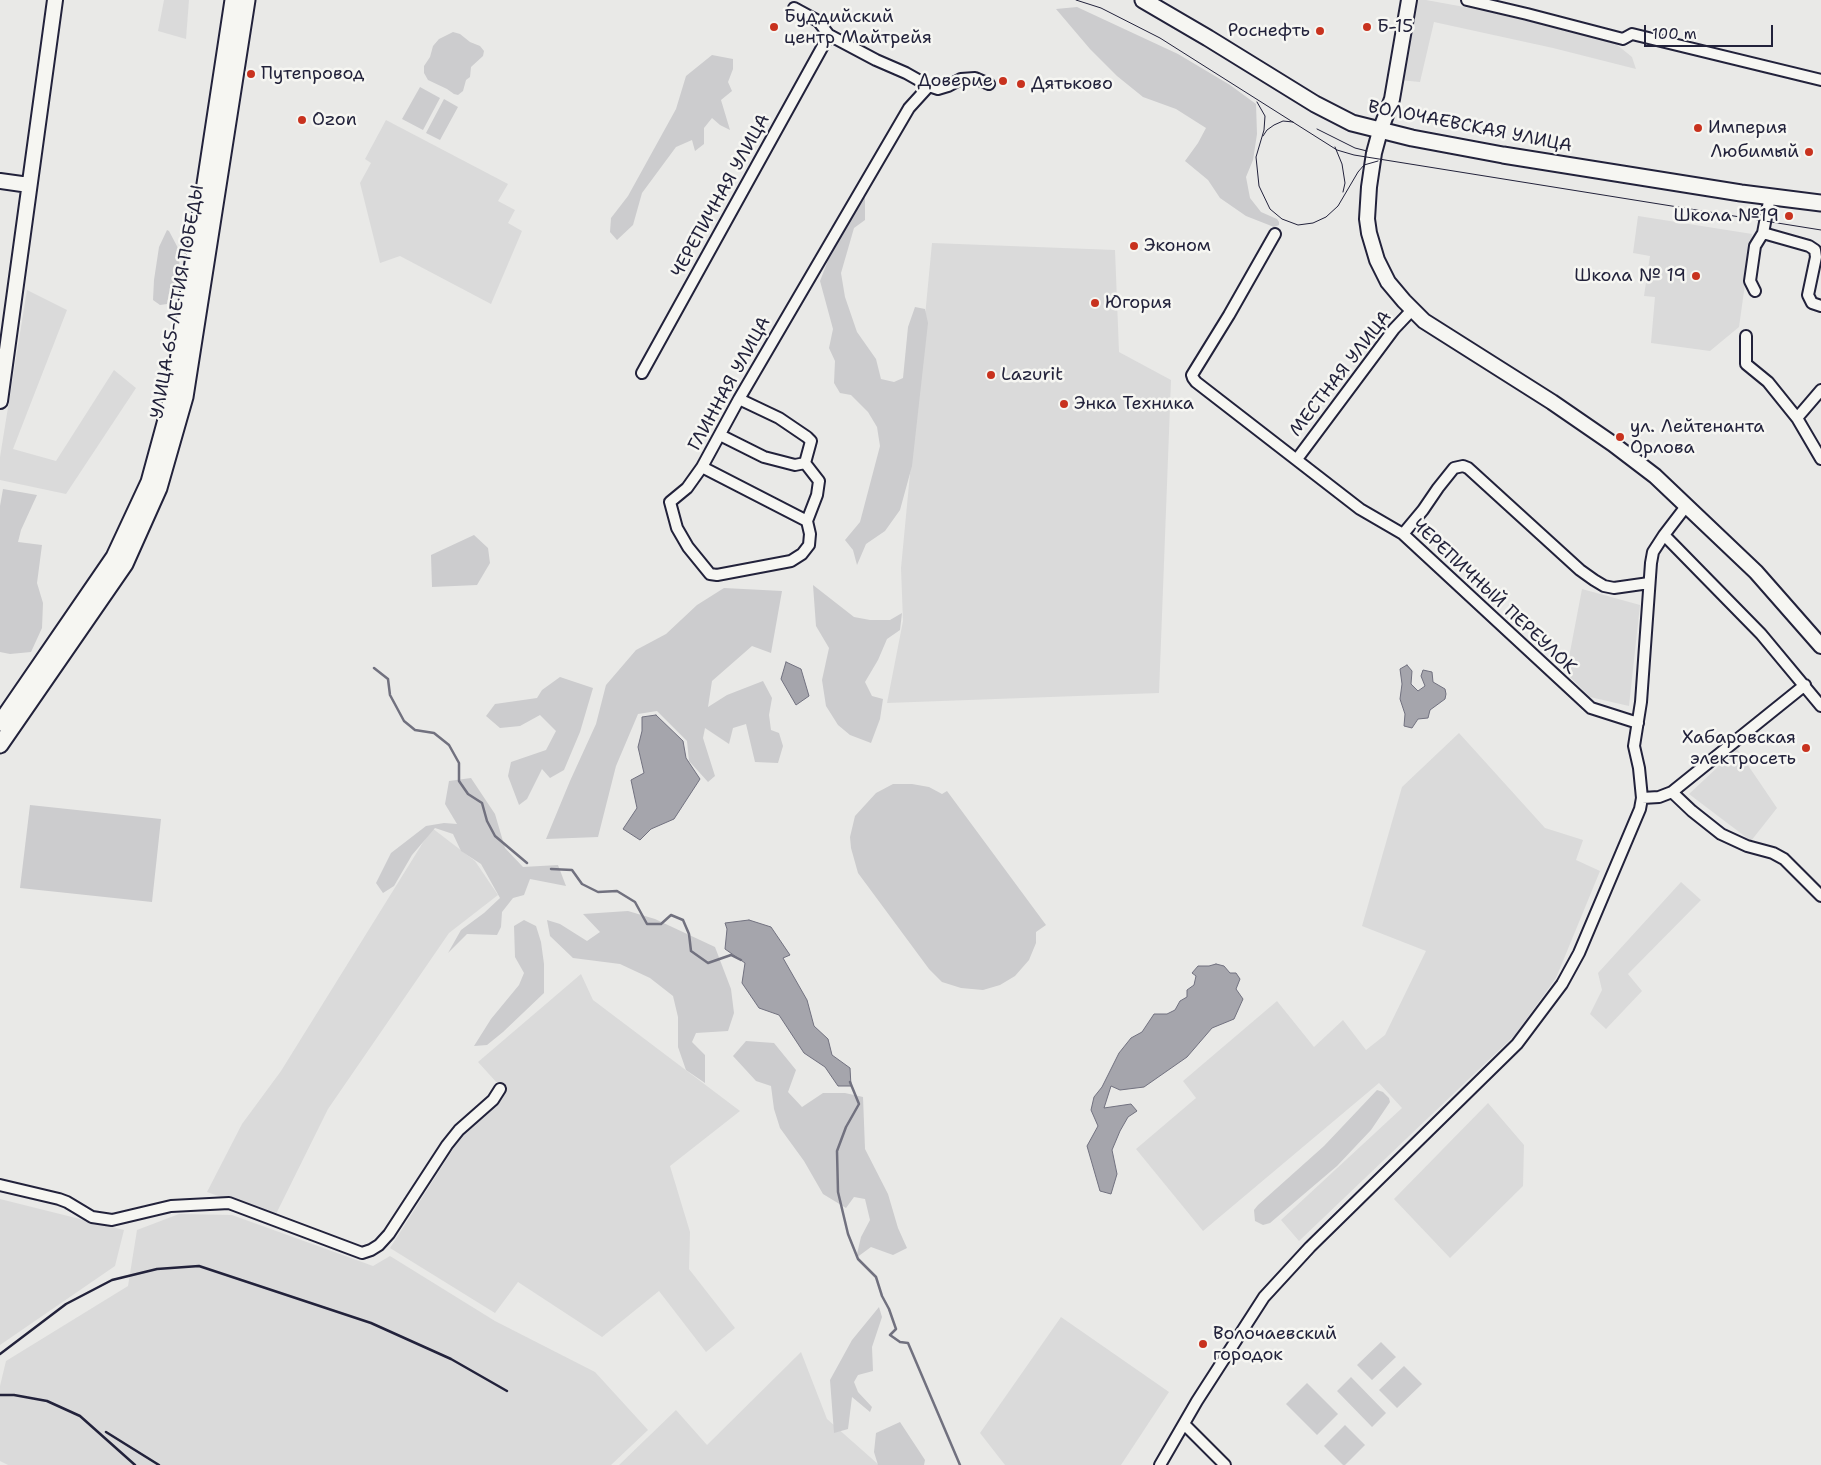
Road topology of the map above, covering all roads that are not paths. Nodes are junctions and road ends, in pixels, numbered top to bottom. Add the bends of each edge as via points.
1 (55, 0) edge
2 (233, 0) edge
3 (248, 0) edge
4 (1143, 0) edge
5 (1409, 0) edge
6 (1467, 0) edge
7 (794, 8) dead end
8 (829, 35) junction
9 (1821, 80) edge
10 (989, 84) dead end
11 (929, 86) junction
12 (1380, 131) junction
13 (0, 181) edge
14 (29, 185) junction
15 (1770, 196) junction
16 (1821, 203) edge
17 (1763, 233) junction
18 (1275, 234) dead end
19 (1755, 291) dead end
20 (1821, 306) edge
21 (1412, 310) junction
22 (1746, 336) dead end
23 (642, 373) dead end
24 (1821, 390) edge
25 (739, 399) junction
26 (0, 401) edge
27 (1797, 418) junction
28 (720, 434) junction
29 (806, 458) junction
30 (1297, 459) junction
31 (1821, 459) edge
32 (702, 467) junction
33 (1687, 505) junction
34 (807, 521) junction
35 (1403, 534) junction
36 (1664, 535) junction
37 (1650, 583) junction
38 (1821, 646) edge
39 (1805, 686) junction
40 (1821, 706) edge
41 (0, 723) edge
42 (1638, 723) junction
43 (0, 745) edge
44 (1672, 792) junction
45 (1642, 798) junction
46 (1821, 896) edge
47 (500, 1089) dead end
48 (0, 1185) edge
49 (1184, 1424) junction
50 (1160, 1465) edge
51 (1225, 1465) edge

1 - 14 main road
2 - 41 main road, УЛИЦА 65-ЛЕТИЯ ПОБЕДЫ via 173,394 149,482 114,557
3 - 43 main road, УЛИЦА 65-ЛЕТИЯ ПОБЕДЫ via 185,397 159,488 125,564
4 - 12 main road, ВОЛОЧАЕВСКАЯ УЛИЦА via 1315,104 1352,123
5 - 12 main road via 1392,99
6 - 9 street via 1623,39 1632,34
7 - 8 street via 818,21
8 - 11 street
8 - 23 street, ЧЕРЕПИЧНАЯ УЛИЦА
10 - 11 street via 975,78 938,88
11 - 25 street, ГЛИННАЯ УЛИЦА via 909,108
12 - 15 main road, ВОЛОЧАЕВСКАЯ УЛИЦА via 1503,155
12 - 21 main road via 1369,187 1369,233 1382,273
13 - 14 main road
14 - 26 main road
15 - 16 main road, ВОЛОЧАЕВСКАЯ УЛИЦА
15 - 17 street
17 - 19 street via 1755,246 1750,281
17 - 20 street via 1815,250 1808,296 1812,303
18 - 30 street, ЧЕРЕПИЧНЫЙ ПЕРЕУЛОК via 1192,375 1196,382
21 - 30 street, МЕСТНАЯ УЛИЦА via 1394,329
21 - 33 main road via 1613,444
22 - 27 street via 1746,364 1768,382
24 - 27 street
25 - 28 street, ГЛИННАЯ УЛИЦА
25 - 29 street via 779,418 807,437 810,441
27 - 31 street
28 - 29 street via 764,457 795,464
28 - 32 street, ГЛИННАЯ УЛИЦА
29 - 34 street, ГЛИННАЯ УЛИЦА via 819,481
30 - 35 street, ЧЕРЕПИЧНЫЙ ПЕРЕУЛОК via 1360,508
32 - 34 street
32 - 34 street, ГЛИННАЯ УЛИЦА via 687,488 670,502 677,528 710,574 791,561 809,545
33 - 36 street
33 - 38 main road via 1756,572
35 - 37 street via 1454,468 1459,466 1468,468 1594,580 1614,588
35 - 42 street, ЧЕРЕПИЧНЫЙ ПЕРЕУЛОК via 1591,708
36 - 37 street via 1653,552
36 - 39 street via 1738,609
37 - 42 street
39 - 40 street
39 - 44 street
42 - 45 street via 1634,746
44 - 45 street
44 - 46 street via 1722,834 1784,859
45 - 49 street via 1580,953 1562,984 1517,1044 1310,1246 1264,1298
47 - 48 street via 493,1100 446,1145 389,1234 371,1250 362,1253 229,1203 171,1206 107,1220 92,1217 68,1202
49 - 50 street
49 - 51 street

